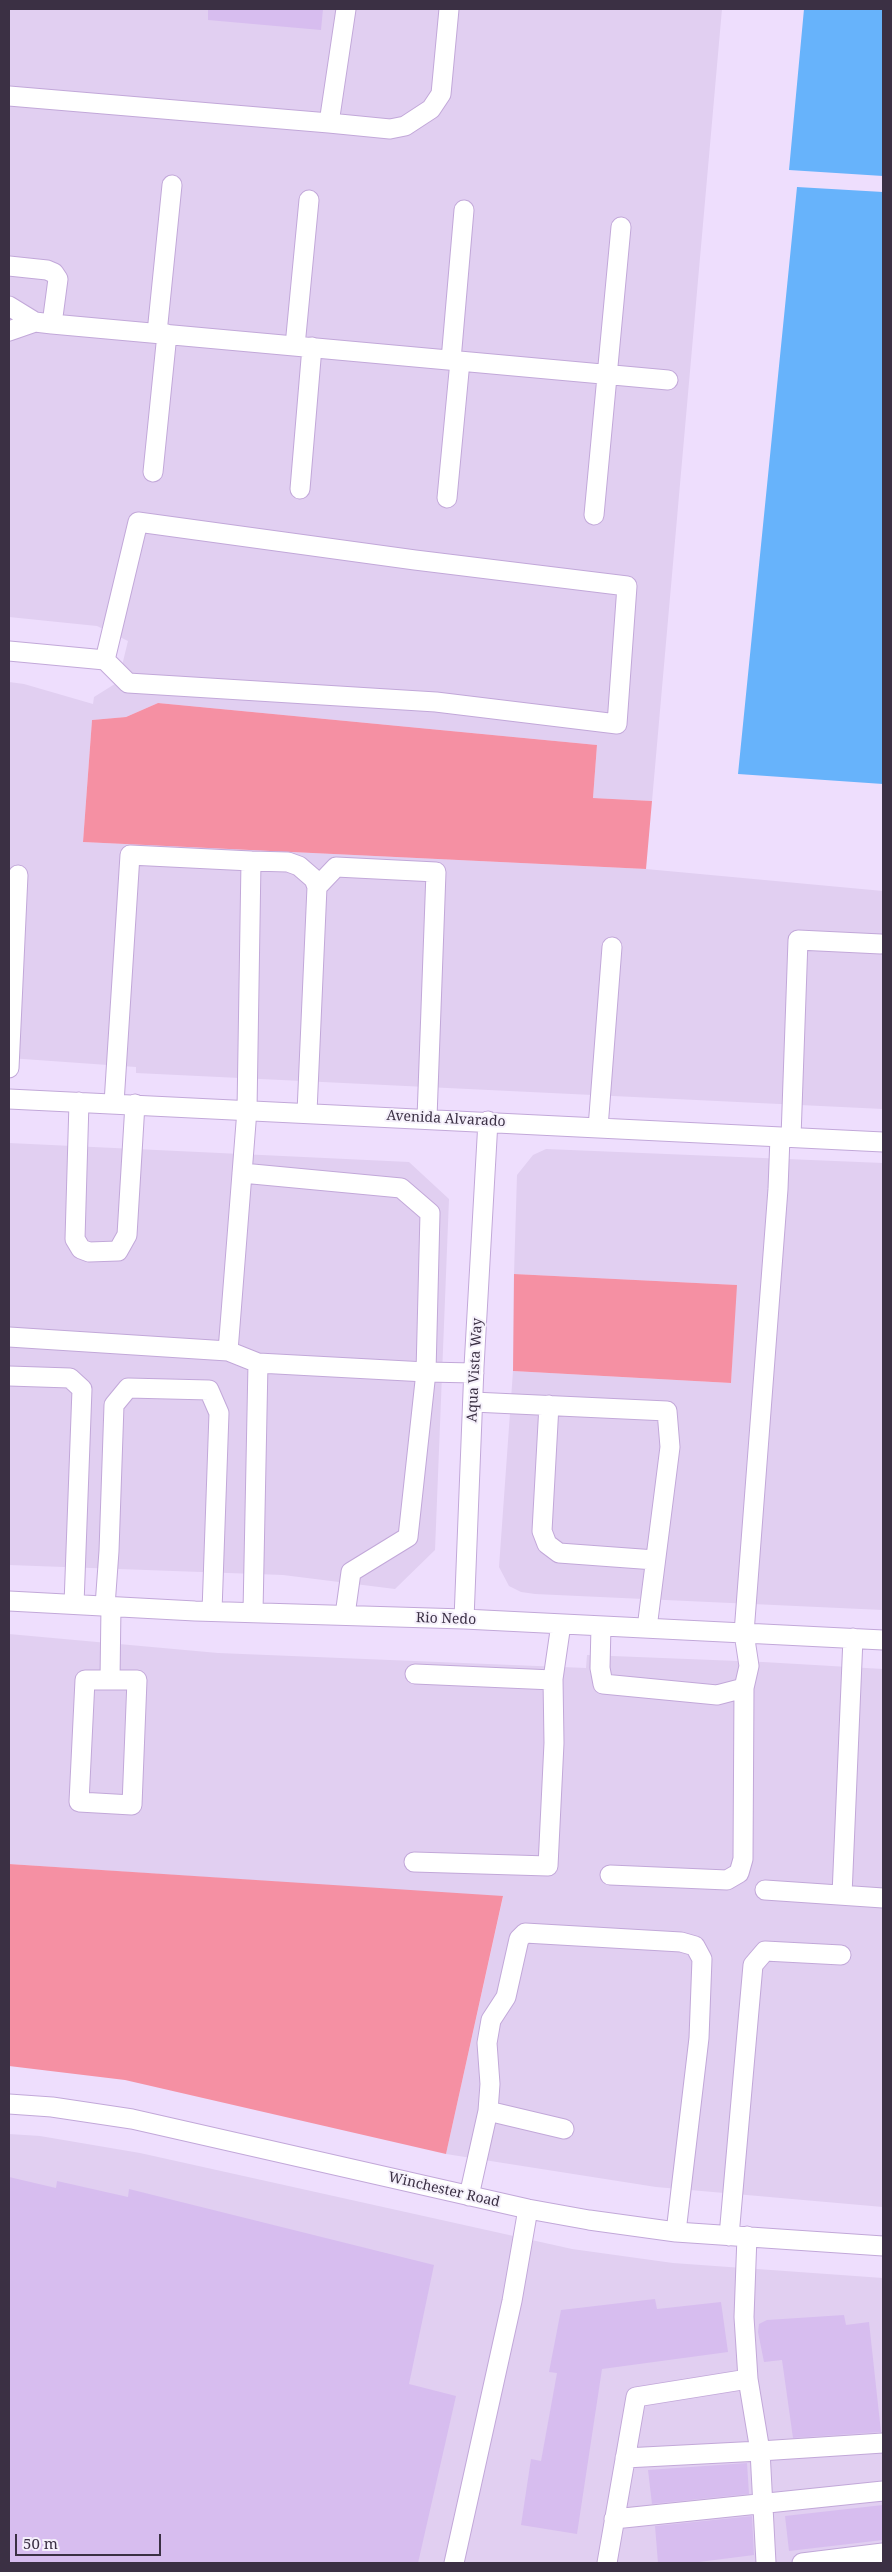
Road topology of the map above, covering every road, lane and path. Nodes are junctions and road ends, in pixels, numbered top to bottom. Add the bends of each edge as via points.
1 (346, 9) edge
2 (449, 9) edge
3 (9, 96) edge
4 (329, 123) junction
5 (172, 185) dead end
6 (309, 200) dead end
7 (464, 210) dead end
8 (621, 227) dead end
9 (9, 266) edge
10 (9, 306) edge
11 (43, 323) junction
12 (9, 331) edge
13 (162, 334) junction
14 (304, 347) junction
15 (455, 360) junction
16 (606, 374) junction
17 (668, 380) dead end
18 (153, 472) dead end
19 (300, 489) dead end
20 (447, 498) dead end
21 (594, 515) dead end
22 (9, 651) edge
23 (104, 660) junction
24 (251, 861) junction
25 (18, 874) dead end
26 (317, 887) junction
27 (881, 944) dead end
28 (612, 947) dead end
29 (9, 1068) edge
30 (9, 1099) edge
31 (79, 1102) junction
32 (114, 1104) junction
33 (135, 1104) junction
34 (247, 1110) junction
35 (307, 1112) junction
36 (427, 1118) junction
37 (488, 1121) junction
38 (598, 1128) junction
39 (785, 1137) junction
40 (883, 1142) edge
41 (242, 1173) junction
42 (9, 1337) edge
43 (228, 1351) junction
44 (258, 1363) junction
45 (426, 1372) junction
46 (474, 1373) junction
47 (9, 1376) edge
48 (473, 1402) junction
49 (549, 1406) junction
50 (655, 1560) junction
51 (9, 1601) edge
52 (74, 1604) junction
53 (108, 1606) junction
54 (212, 1611) junction
55 (253, 1612) junction
56 (346, 1615) junction
57 (464, 1619) junction
58 (561, 1624) junction
59 (601, 1626) junction
60 (647, 1628) junction
61 (744, 1633) junction
62 (853, 1638) junction
63 (883, 1640) edge
64 (415, 1674) dead end
65 (110, 1680) junction
66 (554, 1680) junction
67 (744, 1688) junction
68 (414, 1862) dead end
69 (610, 1875) dead end
70 (765, 1890) dead end
71 (842, 1895) junction
72 (883, 1898) edge
73 (841, 1955) dead end
74 (9, 2104) edge
75 (488, 2111) junction
76 (564, 2129) dead end
77 (469, 2196) junction
78 (528, 2210) junction
79 (676, 2232) junction
80 (738, 2236) junction
81 (883, 2246) edge
82 (748, 2379) junction
83 (883, 2443) edge
84 (760, 2451) junction
85 (625, 2458) junction
86 (883, 2491) edge
87 (763, 2505) junction
88 (614, 2519) junction
89 (883, 2553) edge
90 (454, 2563) edge
91 (606, 2563) edge
92 (766, 2563) edge
93 (802, 2563) edge

1 - 4 street
2 - 4 street via 442,94 431,109 405,126 390,129
3 - 4 street
5 - 13 street
6 - 14 street
7 - 15 street
8 - 16 street
9 - 11 street via 46,270 58,279
10 - 11 street
11 - 12 street
11 - 13 street
13 - 14 street
13 - 18 street
14 - 15 street
14 - 19 street
15 - 16 street
15 - 20 street
16 - 17 street
16 - 21 street
22 - 23 street
23 - 23 street via 138,522 627,586 617,724 436,702 128,683
24 - 26 street via 288,862 299,866 314,879
24 - 32 street via 130,855
24 - 34 street
25 - 29 street
26 - 35 street
26 - 36 street via 336,867 436,872
27 - 39 street via 798,940
28 - 38 street
30 - 31 street, Avenida Alvarado
31 - 32 street, Avenida Alvarado
31 - 33 street via 75,1239 81,1249 89,1252 118,1251 127,1236
32 - 33 street, Avenida Alvarado
33 - 34 street, Avenida Alvarado
34 - 35 street, Avenida Alvarado
34 - 41 street
35 - 36 street, Avenida Alvarado
36 - 37 street, Avenida Alvarado
37 - 38 street, Avenida Alvarado
37 - 46 street, Aqua Vista Way
38 - 39 street, Avenida Alvarado
39 - 40 street, Avenida Alvarado
39 - 61 street
41 - 43 street
41 - 45 street via 401,1188 430,1213
42 - 43 street
43 - 44 street
44 - 45 street
44 - 55 street
45 - 46 street
45 - 56 street via 408,1537 351,1572
46 - 48 street, Aqua Vista Way
47 - 52 street via 70,1378 82,1388
48 - 49 street
48 - 57 street, Aqua Vista Way
49 - 50 street via 542,1531 547,1544 559,1553
49 - 50 street via 668,1411 670,1447
50 - 60 street
51 - 52 street, Rio Nedo
52 - 53 street, Rio Nedo
53 - 54 street, Rio Nedo
53 - 54 street via 114,1406 128,1388 209,1390 219,1413
53 - 65 street
54 - 55 street, Rio Nedo
55 - 56 street, Rio Nedo
56 - 57 street, Rio Nedo
57 - 58 street, Rio Nedo
58 - 59 street, Rio Nedo
58 - 66 street
59 - 60 street, Rio Nedo
59 - 67 street via 603,1684 717,1695
60 - 61 street, Rio Nedo
61 - 62 street, Rio Nedo
61 - 67 street via 749,1666
62 - 63 street, Rio Nedo
62 - 71 street
64 - 66 street
65 - 65 street via 138,1680 132,1805 79,1802 85,1680
66 - 68 street via 548,1866
67 - 69 street via 742,1859 739,1873 726,1880
70 - 71 street
71 - 72 street
73 - 80 street via 765,1951 753,1965
74 - 77 street, Winchester Road via 132,2119
75 - 76 street
75 - 77 street
75 - 79 street via 487,2043 491,2020 506,1997 519,1939 525,1933 681,1942 695,1946 702,1958 699,2038
77 - 78 street, Winchester Road
78 - 79 street, Winchester Road
78 - 90 street via 512,2301
79 - 80 street, Winchester Road
80 - 81 street, Winchester Road
80 - 82 street
82 - 84 street
82 - 85 street via 636,2397
83 - 84 street
84 - 85 street
84 - 87 street
85 - 88 street
86 - 87 street
87 - 88 street
87 - 92 street
88 - 91 street
89 - 93 street

